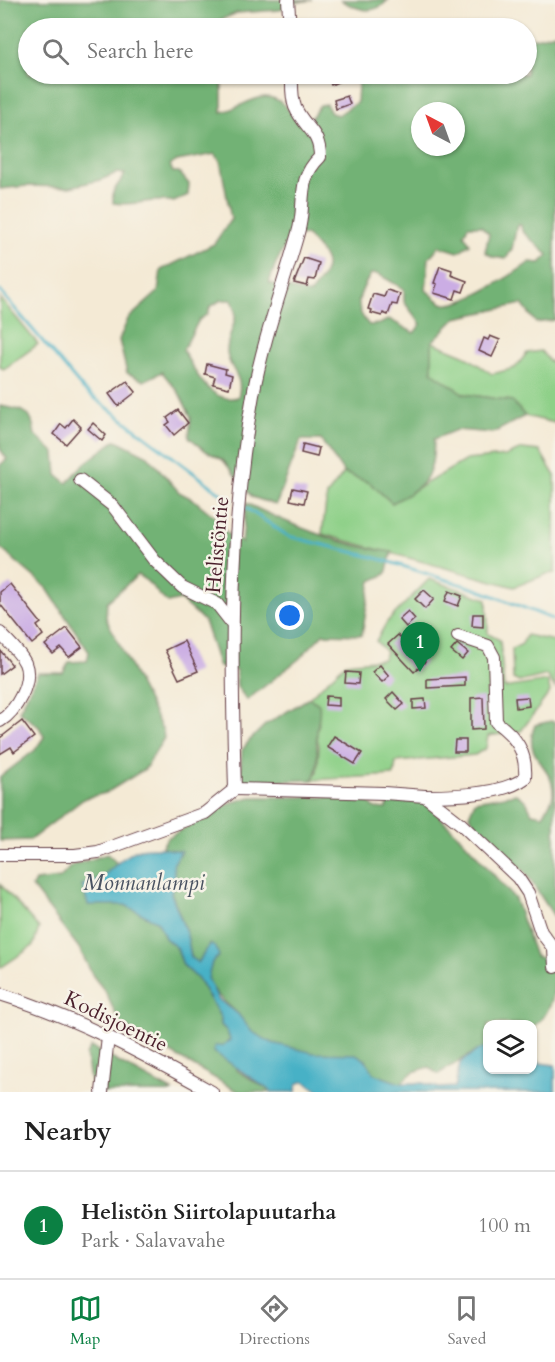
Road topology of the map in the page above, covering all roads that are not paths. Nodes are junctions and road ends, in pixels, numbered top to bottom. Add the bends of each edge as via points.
1 (288, 0) edge
2 (290, 18) edge
3 (292, 84) edge
4 (80, 480) dead end
5 (231, 622) junction
6 (0, 633) edge
7 (458, 636) dead end
8 (0, 721) edge
9 (235, 789) junction
10 (425, 796) junction
11 (0, 855) edge
12 (555, 967) edge
13 (0, 994) edge
14 (108, 1037) junction
15 (102, 1092) edge
16 (212, 1092) edge

1 - 2 street
3 - 5 street, Helistöntie via 296,109 320,143 320,157 308,169 303,185 300,229 254,393 242,476
4 - 5 street via 113,506 154,560 182,586 217,604
5 - 9 street, Helistöntie
6 - 8 street via 24,662 27,673 16,707
7 - 10 street via 488,646 494,657 496,722 513,735 527,761 525,778 517,784 455,796
9 - 10 street
9 - 11 street via 205,813 98,852
10 - 12 street via 518,878 528,893 541,932 554,949
13 - 14 street, Kodisjoentie
14 - 15 street
14 - 16 street, Kodisjoentie

